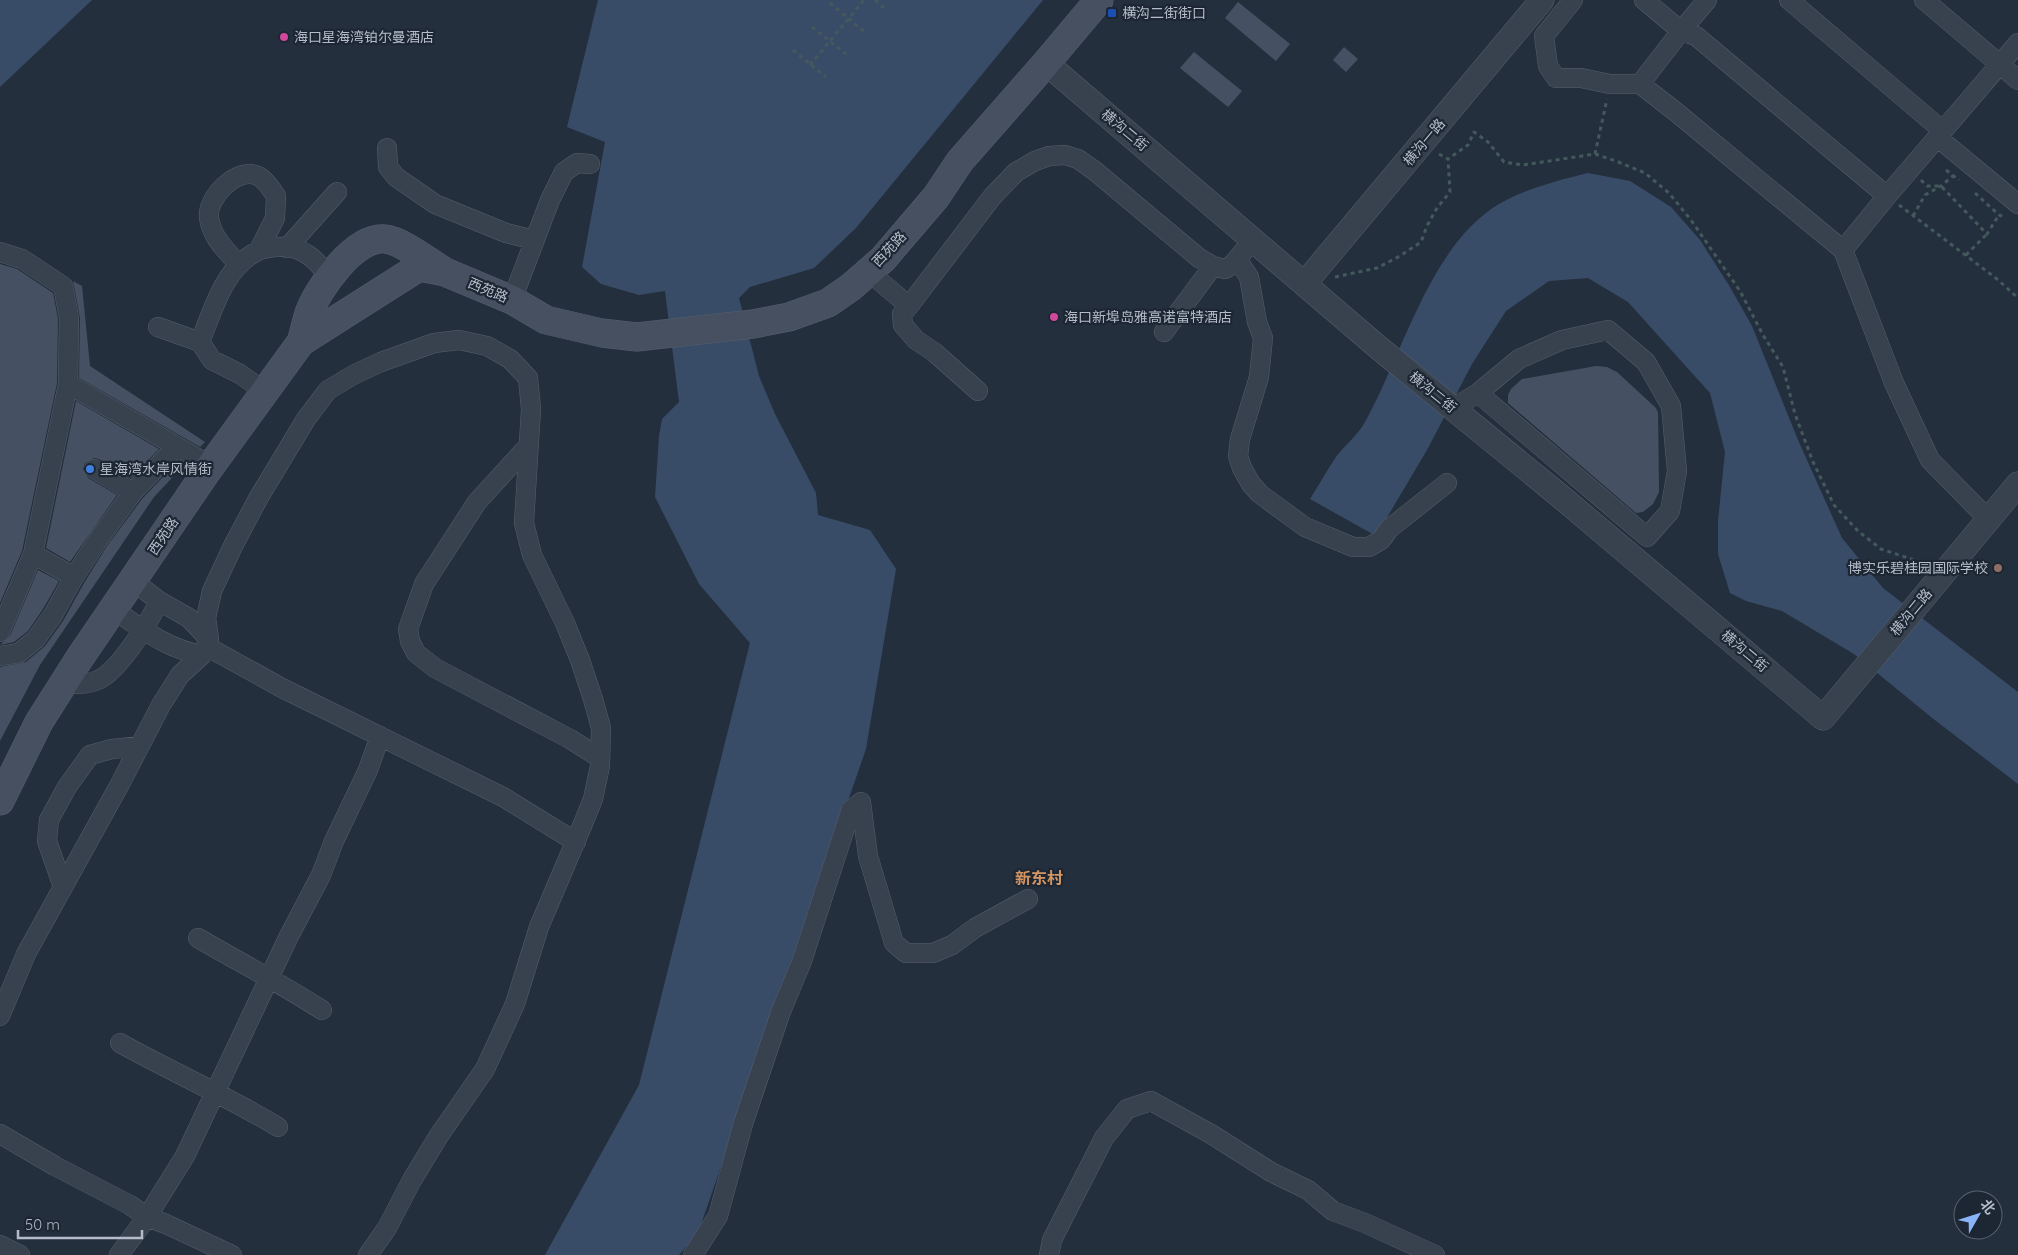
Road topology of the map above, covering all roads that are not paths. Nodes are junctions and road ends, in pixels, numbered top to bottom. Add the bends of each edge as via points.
1 (1099, 0) edge
2 (1542, 0) edge
3 (1573, 0) edge
4 (1644, 0) edge
5 (1707, 0) edge
6 (1789, 0) edge
7 (1924, 0) edge
8 (1681, 31) junction
9 (2018, 43) edge
10 (1046, 63) junction
11 (2000, 64) junction
12 (2018, 80) edge
13 (1640, 84) junction
14 (1940, 134) junction
15 (386, 148) dead end
16 (590, 164) dead end
17 (337, 192) dead end
18 (1887, 196) junction
19 (2018, 204) edge
20 (534, 240) junction
21 (1253, 240) junction
22 (287, 248) junction
23 (259, 250) junction
24 (1842, 250) junction
25 (0, 252) edge
26 (1238, 260) junction
27 (238, 264) junction
28 (1213, 266) junction
29 (445, 272) junction
30 (868, 272) junction
31 (330, 278) junction
32 (1305, 283) junction
33 (512, 300) junction
34 (909, 306) junction
35 (158, 327) dead end
36 (1164, 332) dead end
37 (200, 342) junction
38 (302, 342) junction
39 (68, 384) junction
40 (978, 391) dead end
41 (265, 392) junction
42 (1478, 393) junction
43 (1453, 408) junction
44 (529, 445) junction
45 (176, 447) junction
46 (211, 466) junction
47 (94, 469) dead end
48 (1447, 483) dead end
49 (2018, 484) edge
50 (133, 492) junction
51 (1600, 498) junction
52 (1584, 517) junction
53 (1988, 519) junction
54 (33, 554) junction
55 (74, 577) junction
56 (133, 581) junction
57 (159, 601) junction
58 (114, 610) junction
59 (142, 630) junction
60 (0, 632) edge
61 (206, 647) junction
62 (0, 656) edge
63 (64, 684) junction
64 (1824, 718) joint
65 (380, 736) junction
66 (140, 746) junction
67 (600, 758) junction
68 (0, 801) edge
69 (576, 842) junction
70 (63, 887) junction
71 (1028, 899) dead end
72 (198, 938) dead end
73 (270, 978) junction
74 (322, 1010) dead end
75 (0, 1016) edge
76 (120, 1043) dead end
77 (216, 1092) junction
78 (278, 1127) dead end
79 (0, 1134) edge
80 (147, 1217) junction
81 (0, 1245) edge
82 (20, 1255) edge
83 (119, 1255) edge
84 (232, 1255) edge
85 (368, 1255) edge
86 (693, 1255) edge
87 (1049, 1255) edge
88 (1435, 1255) edge

1 - 10 main road, 西苑路
2 - 32 street, 横沟一路
3 - 13 street via 1544,36 1548,66 1556,78
4 - 8 street
5 - 8 street
6 - 14 street
7 - 11 street
8 - 13 street
8 - 18 street via 1696,36
9 - 11 street
10 - 21 street, 横沟二街
10 - 30 main road, 西苑路 via 960,161 936,197
11 - 12 street
11 - 14 street
13 - 24 street
14 - 18 street
14 - 19 street
15 - 20 street via 388,167 396,177 435,204
16 - 20 street via 576,163 564,172
17 - 22 street
18 - 24 street
20 - 33 street
21 - 26 street
21 - 32 street, 横沟二街
22 - 23 street
22 - 31 street via 300,250 312,258
23 - 27 street
23 - 27 street via 274,218 276,196 258,176 245,174 225,184 208,216 214,236
24 - 53 street via 1894,383 1930,460
25 - 39 street via 22,259 63,286 69,318
26 - 28 street via 1225,270
26 - 48 street via 1249,277 1263,338 1259,377 1238,456 1251,484 1260,494 1305,526 1353,547 1369,547
27 - 37 street via 223,287
28 - 34 street via 1078,159 1065,155 1049,156 1016,172 992,197
28 - 36 street
29 - 31 main road via 408,248 385,239 366,242 346,257
29 - 33 main road, 西苑路
29 - 38 main road, 西苑路 via 419,268
30 - 33 main road, 西苑路 via 828,303 789,317 637,336 602,333 546,320
30 - 34 street
31 - 38 main road via 310,312
32 - 43 street, 横沟二街
34 - 40 street via 902,314 903,325 916,340
35 - 37 street
37 - 41 street via 212,360
38 - 41 main road, 西苑路
39 - 45 street
39 - 54 street
41 - 46 main road, 西苑路
42 - 43 street
42 - 51 street
42 - 51 street via 1519,360 1562,340 1608,330 1646,362 1671,406 1677,471 1670,511 1648,537
43 - 52 street, 横沟二街
44 - 61 street via 531,409 528,378 510,359 488,346 459,340 434,343 381,362 328,390 285,450 233,546 212,591 206,618
44 - 67 street via 524,523 532,555 580,660 600,728
44 - 67 street via 477,502 424,584 408,629 410,642 416,653 435,668
45 - 46 street
45 - 50 street
46 - 56 main road, 西苑路
47 - 50 street
49 - 53 street, 横沟二路
50 - 55 street
51 - 52 street
52 - 64 street, 横沟二街
53 - 64 street, 横沟二路
54 - 55 street
54 - 60 street
55 - 62 street via 36,639 19,653
56 - 57 street
56 - 58 main road, 西苑路
57 - 59 street
57 - 61 street via 189,618
58 - 59 street
58 - 63 main road, 西苑路
59 - 61 street via 175,648
59 - 63 street via 110,673 84,685
61 - 65 street
61 - 66 street via 180,675
63 - 68 main road, 西苑路 via 39,722
65 - 69 street via 503,798
65 - 73 street via 321,875
66 - 70 street
66 - 70 street via 90,755 67,787 49,820 46,841
67 - 69 street via 593,799
69 - 85 street via 538,927 515,1004 488,1062
70 - 75 street via 26,954
71 - 86 street via 975,928 952,945 933,953 906,953 894,943 868,856 860,802 851,810 802,961 780,1014 743,1124 718,1216
72 - 73 street
73 - 74 street
73 - 77 street
76 - 77 street
77 - 78 street
77 - 80 street via 185,1156
79 - 80 street
80 - 83 street
80 - 84 street
81 - 82 street
87 - 88 street via 1052,1240 1104,1138 1127,1109 1151,1101 1271,1172 1308,1190 1333,1211

